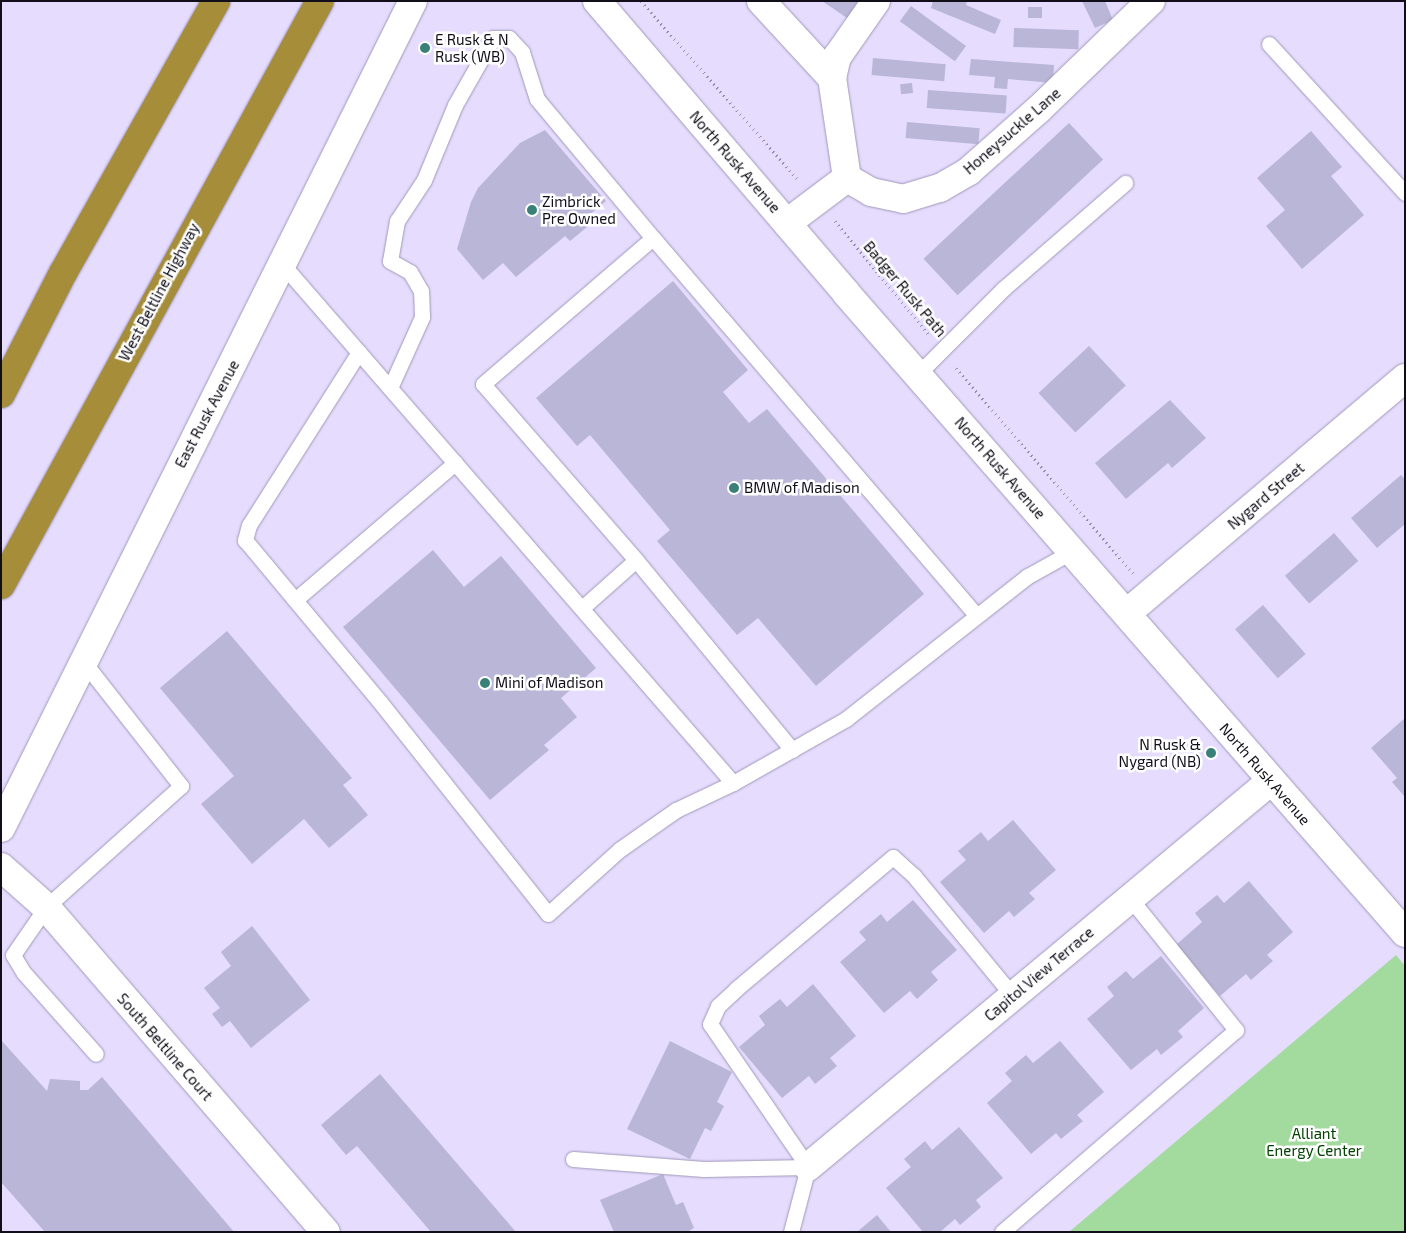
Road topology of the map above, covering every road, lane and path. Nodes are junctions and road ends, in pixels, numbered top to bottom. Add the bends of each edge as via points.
1 (216, 1) edge
2 (320, 1) edge
3 (414, 1) edge
4 (597, 1) edge
5 (641, 1) edge
6 (762, 1) edge
7 (876, 1) edge
8 (1151, 1) edge
9 (1269, 44) dead end
10 (832, 78) junction
11 (847, 178) junction
12 (1125, 183) dead end
13 (1405, 193) edge
14 (817, 200) junction
15 (787, 223) junction
16 (653, 238) junction
17 (283, 265) junction
18 (63, 273) junction
19 (942, 351) junction
20 (359, 352) junction
21 (1, 370) edge
22 (918, 374) junction
23 (1405, 378) edge
24 (390, 388) junction
25 (1, 394) edge
26 (455, 463) junction
27 (1072, 551) junction
28 (17, 555) junction
29 (636, 560) junction
30 (1, 585) edge
31 (1, 592) edge
32 (1150, 594) junction
33 (295, 600) junction
34 (582, 608) junction
35 (1126, 613) junction
36 (976, 616) junction
37 (84, 661) junction
38 (792, 750) junction
39 (1271, 781) junction
40 (734, 783) junction
41 (1, 828) edge
42 (1, 867) edge
43 (1130, 898) junction
44 (46, 908) junction
45 (1405, 933) edge
46 (1013, 996) junction
47 (96, 1054) dead end
48 (573, 1159) dead end
49 (808, 1167) junction
50 (326, 1232) edge
51 (791, 1232) edge
52 (1002, 1232) edge

1 - 18 highway
2 - 28 highway, West Beltline Highway
3 - 17 street, East Rusk Avenue
4 - 15 street, North Rusk Avenue
5 - 14 path, Badger Rusk Path
6 - 10 street
7 - 10 street via 837,57
8 - 11 street, Honeysuckle Lane via 968,172 940,188 903,199 871,192
9 - 13 lane
10 - 11 street
11 - 14 street
12 - 19 lane via 1003,289
14 - 15 street
14 - 19 path, Badger Rusk Path
15 - 22 street, North Rusk Avenue
16 - 24 lane via 537,99 522,52 509,38 493,38 455,105 424,180 397,221 390,261 410,272 421,291 422,317
16 - 29 lane via 483,384
16 - 36 lane
17 - 20 lane
17 - 37 street, East Rusk Avenue
18 - 21 highway
18 - 25 highway
19 - 22 lane
19 - 32 path, Badger Rusk Path
20 - 24 lane
20 - 33 lane via 249,525 245,540
22 - 27 street, North Rusk Avenue
23 - 32 street, Nygard Street
24 - 26 lane
26 - 33 lane
26 - 34 lane
27 - 35 street, North Rusk Avenue
27 - 36 lane via 1028,576
28 - 30 highway, West Beltline Highway
28 - 31 highway
29 - 34 lane
29 - 38 lane
32 - 35 street, Nygard Street
33 - 40 lane via 548,914 619,850 676,810
34 - 40 lane
35 - 39 street, North Rusk Avenue
36 - 38 lane via 846,719
37 - 41 street, East Rusk Avenue
37 - 44 lane via 181,786
38 - 40 lane
39 - 43 street, Capitol View Terrace
39 - 45 street, North Rusk Avenue
42 - 44 street, South Beltline Court
43 - 46 street, Capitol View Terrace
43 - 52 lane via 1236,1030
44 - 47 lane via 13,955 24,973
44 - 50 street, South Beltline Court
46 - 49 street, Capitol View Terrace
46 - 49 lane via 914,876 893,858 736,989 718,1006 710,1024
48 - 49 lane via 704,1169
49 - 51 lane

